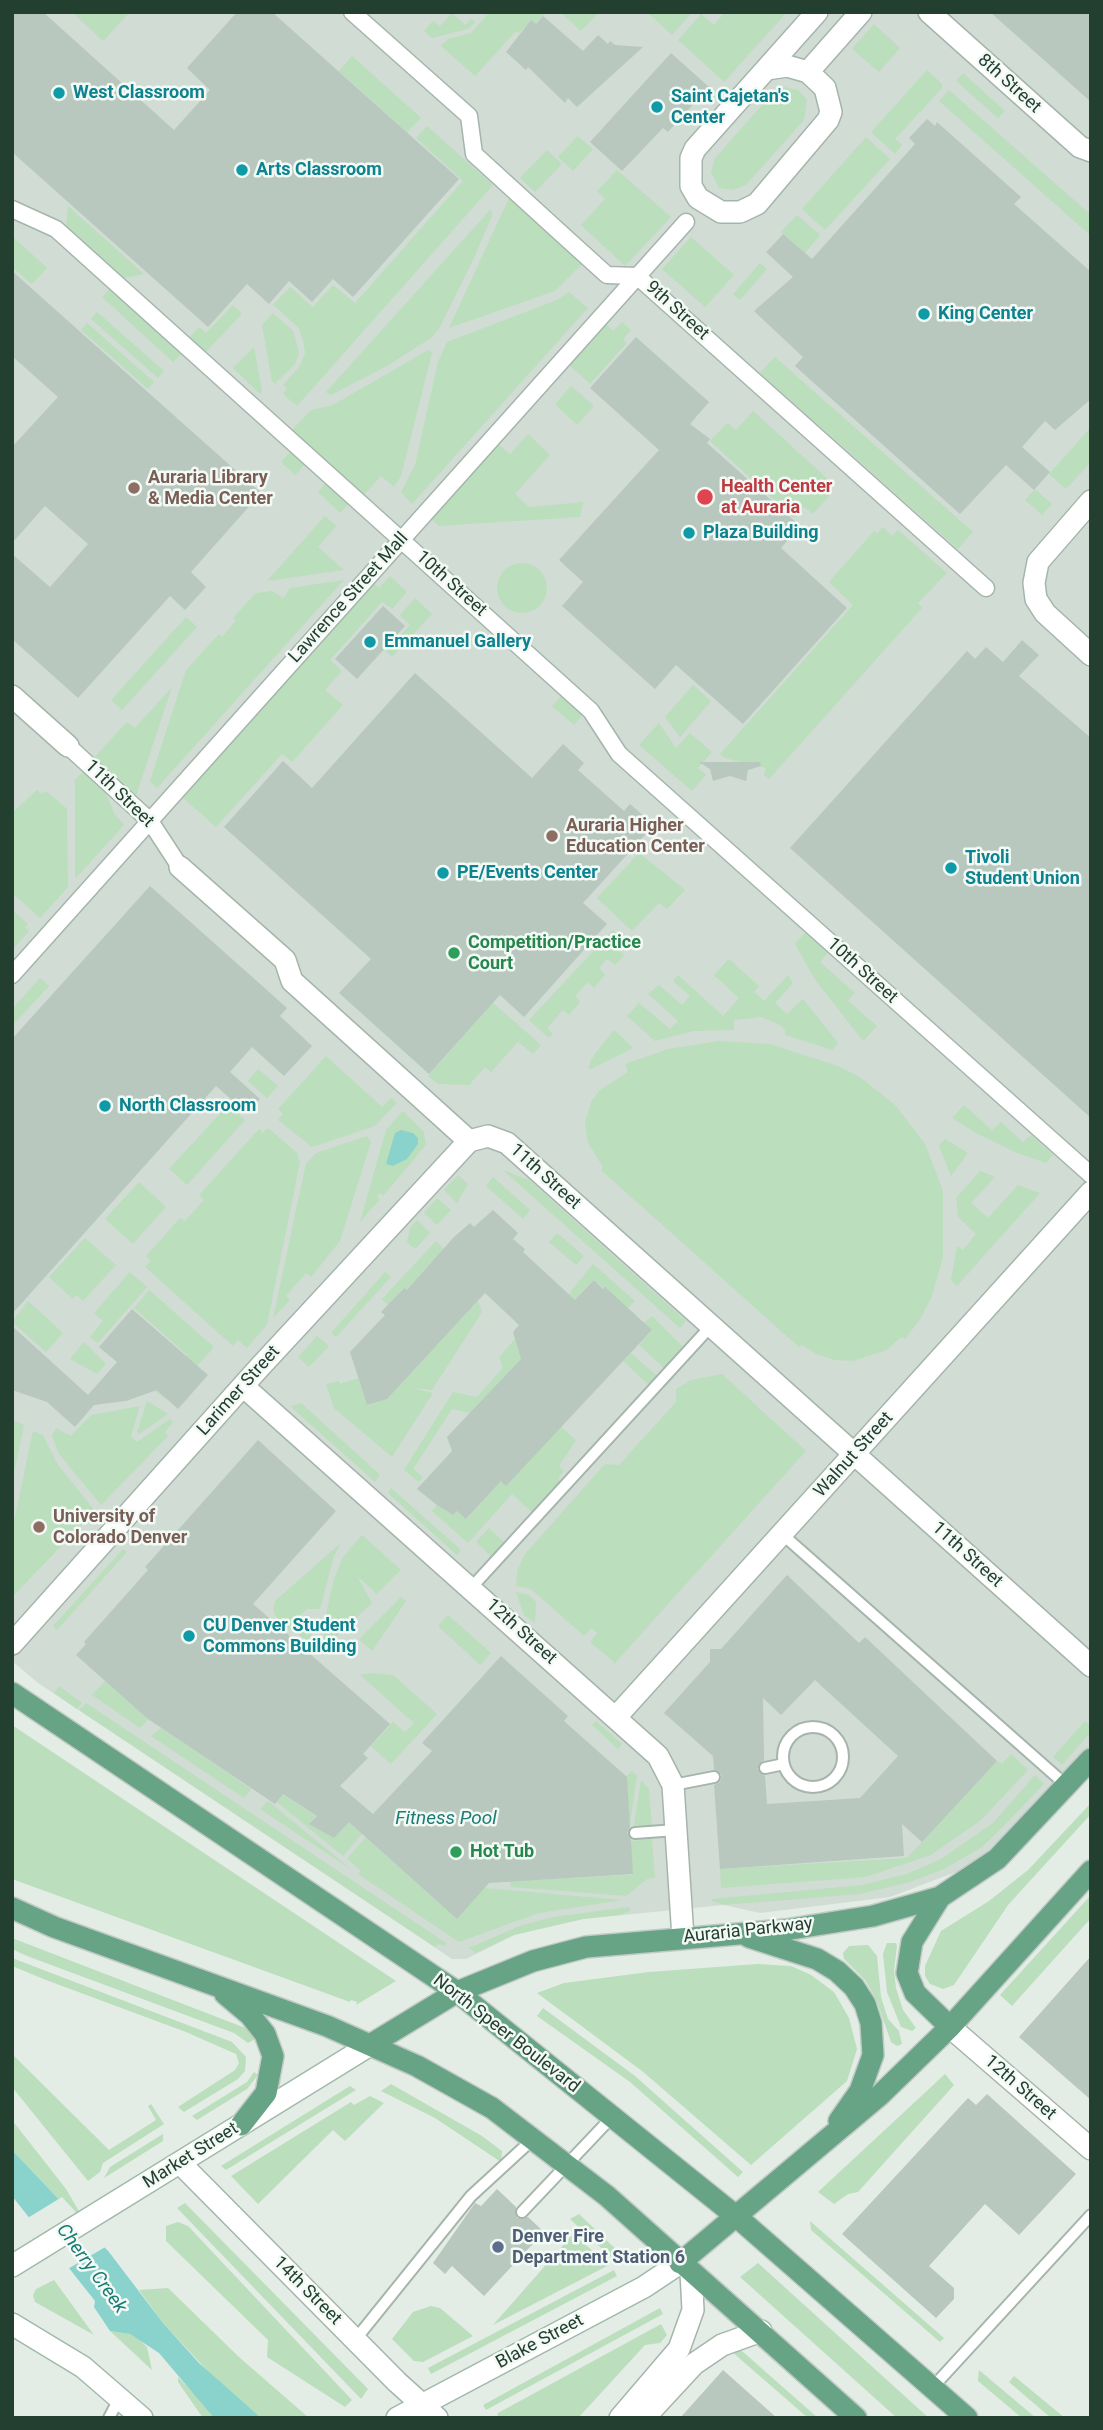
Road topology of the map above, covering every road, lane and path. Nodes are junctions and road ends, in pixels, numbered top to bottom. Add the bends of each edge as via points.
1 (352, 12) edge
2 (817, 12) edge
3 (861, 12) edge
4 (929, 12) edge
5 (767, 69) junction
6 (808, 72) junction
7 (1091, 151) edge
8 (12, 209) edge
9 (686, 222) dead end
10 (637, 276) junction
11 (1091, 501) edge
12 (402, 539) junction
13 (986, 588) dead end
14 (1091, 655) edge
15 (12, 696) edge
16 (68, 746) joint
17 (150, 821) junction
18 (180, 867) joint
19 (12, 975) edge
20 (469, 1141) junction
21 (1091, 1175) edge
22 (1091, 1192) edge
23 (711, 1326) junction
24 (243, 1386) junction
25 (854, 1454) junction
26 (782, 1534) junction
27 (471, 1588) junction
28 (12, 1644) edge
29 (1091, 1666) edge
30 (12, 1693) edge
31 (617, 1717) junction
32 (1091, 1759) edge
33 (784, 1764) junction
34 (765, 1768) dead end
35 (714, 1777) dead end
36 (673, 1785) junction
37 (1066, 1786) junction
38 (676, 1830) junction
39 (635, 1833) dead end
40 (1091, 1871) edge
41 (940, 1897) junction
42 (12, 1908) edge
43 (742, 1934) junction
44 (683, 1938) junction
45 (210, 1982) junction
46 (457, 1992) junction
47 (950, 2027) junction
48 (370, 2045) junction
49 (612, 2117) junction
50 (241, 2125) junction
51 (533, 2139) junction
52 (823, 2146) junction
53 (1091, 2149) edge
54 (180, 2162) junction
55 (567, 2165) junction
56 (522, 2212) dead end
57 (1091, 2215) edge
58 (737, 2217) junction
59 (19, 2261) edge
60 (686, 2267) junction
61 (12, 2324) edge
62 (761, 2331) junction
63 (355, 2340) junction
64 (932, 2388) junction
65 (120, 2396) junction
66 (429, 2411) edge
67 (109, 2418) edge
68 (142, 2418) edge
69 (397, 2418) edge
70 (620, 2418) edge
71 (644, 2418) edge
72 (856, 2418) edge
73 (967, 2418) edge

1 - 10 street, 9th Street via 469,116 474,154 607,275
2 - 5 street
3 - 6 street
4 - 7 street, 8th Street via 1080,147
5 - 6 street via 788,66
5 - 6 street via 691,158 691,186 698,198 721,212 740,212 757,204 828,120 831,112 825,88
8 - 12 street, 10th Street via 56,229
9 - 10 street, Lawrence Street Mall
10 - 12 street, Lawrence Street Mall
10 - 13 street, 9th Street
11 - 14 street via 1038,562 1034,588 1045,613
12 - 17 street, Lawrence Street Mall
12 - 21 street, 10th Street via 591,711 619,754
15 - 16 street, 11th Street
16 - 17 street, 11th Street
17 - 18 street, 11th Street
17 - 19 street, Lawrence Street Mall
18 - 20 street, 11th Street via 285,960 292,981
20 - 23 street, 11th Street via 488,1136 508,1143
20 - 24 street, Larimer Street
22 - 25 street, Walnut Street
23 - 25 street, 11th Street
23 - 27 lane
24 - 27 street, 12th Street
24 - 28 street, Larimer Street
25 - 26 street, Walnut Street
25 - 29 street, 11th Street
26 - 31 street, Walnut Street
26 - 37 lane
27 - 31 street, 12th Street
30 - 46 main road, North Speer Boulevard
31 - 36 street, 12th Street via 658,1756
32 - 37 main road, Auraria Parkway
33 - 33 lane via 792,1779 818,1787 841,1770 844,1751 826,1729 807,1727 790,1737
33 - 34 lane
35 - 36 lane
36 - 38 street, 12th Street
37 - 41 main road, Auraria Parkway via 997,1859
38 - 39 lane
38 - 44 street, 12th Street
40 - 47 main road
41 - 43 main road, Auraria Parkway via 873,1916
41 - 47 main road via 912,1942 907,1973 915,1993
42 - 45 main road
43 - 44 main road, Auraria Parkway
43 - 52 main road via 817,1959 837,1971 865,2004 873,2039 868,2074
44 - 46 main road, Auraria Parkway via 586,1947 533,1961
45 - 48 main road
45 - 50 main road via 250,2015 265,2034 273,2056 266,2093
46 - 48 main road, Auraria Parkway
46 - 49 main road, North Speer Boulevard
47 - 52 main road
47 - 53 street, 12th Street
48 - 50 street, Market Street
48 - 51 main road via 492,2108
49 - 55 lane
49 - 58 main road, North Speer Boulevard
50 - 54 street, Market Street
51 - 55 main road
51 - 63 lane via 471,2196
52 - 58 main road
54 - 59 street, Market Street
54 - 63 street, 14th Street
55 - 56 lane
55 - 60 main road
57 - 64 lane
58 - 60 main road
58 - 64 main road, North Speer Boulevard
60 - 62 main road
60 - 66 street, Blake Street
60 - 70 street via 693,2310 679,2348
61 - 65 street via 66,2355
62 - 71 street via 722,2345 694,2364
62 - 72 main road
63 - 66 street, 14th Street
64 - 73 main road, North Speer Boulevard
65 - 67 lane
65 - 68 street
66 - 69 street, Blake Street

